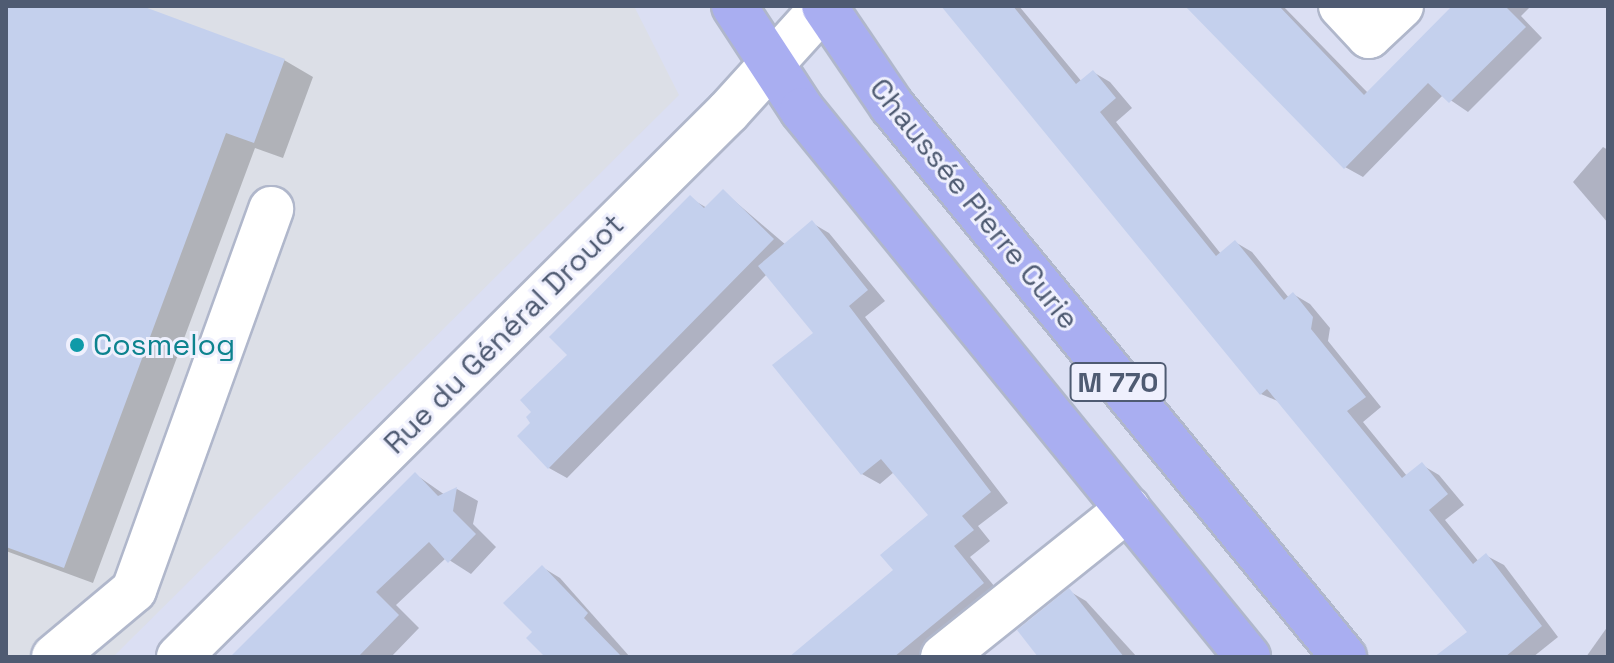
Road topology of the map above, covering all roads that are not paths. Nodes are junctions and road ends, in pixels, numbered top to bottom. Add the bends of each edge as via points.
1 (734, 6) edge
2 (824, 6) edge
3 (1341, 6) edge
4 (1401, 6) edge
5 (770, 68) junction
6 (271, 209) dead end
7 (1128, 509) junction
8 (54, 657) edge
9 (179, 657) edge
10 (943, 657) edge
11 (1248, 657) edge
12 (1344, 657) edge

1 - 5 main road, M 770
2 - 5 street, Rue du Général Drouot
2 - 12 main road, Chaussée Pierre Curie / M 770 via 892,106
3 - 4 street via 1369,36
5 - 7 main road, M 770
5 - 9 street, Rue du Général Drouot
6 - 8 street via 134,590
7 - 10 street
7 - 11 main road, M 770

